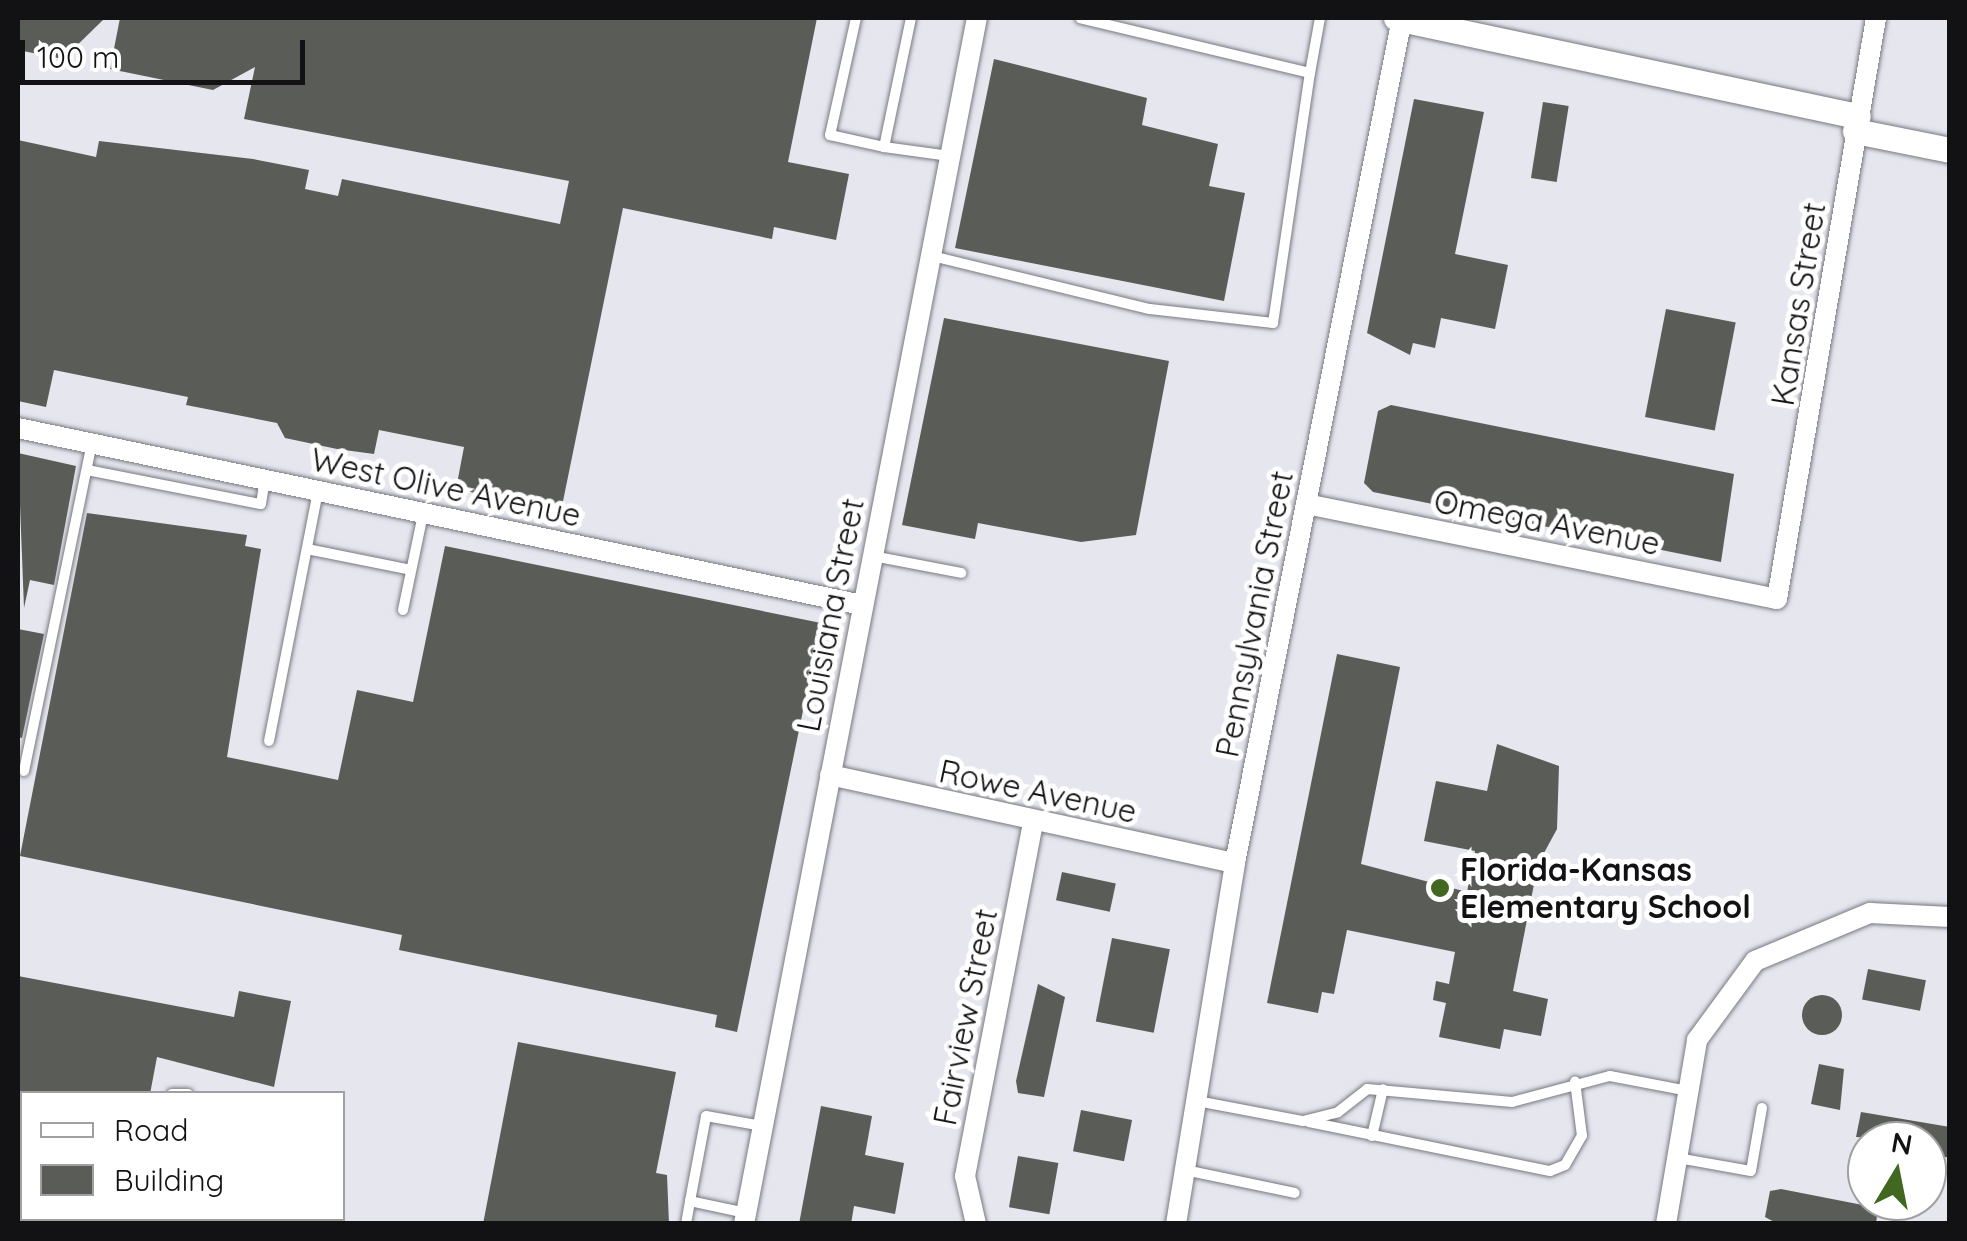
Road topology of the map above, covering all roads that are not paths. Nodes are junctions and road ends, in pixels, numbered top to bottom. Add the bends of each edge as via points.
1 (856, 18) edge
2 (911, 18) edge
3 (978, 18) edge
4 (1080, 18) edge
5 (1320, 18) edge
6 (1400, 18) edge
7 (1876, 18) edge
8 (1310, 73) junction
9 (1856, 123) junction
10 (884, 147) junction
11 (1950, 150) edge
12 (950, 156) junction
13 (931, 256) junction
14 (18, 428) edge
15 (92, 444) junction
16 (88, 470) junction
17 (265, 480) junction
18 (318, 491) junction
19 (1306, 504) junction
20 (423, 513) junction
21 (306, 550) junction
22 (872, 555) junction
23 (411, 570) junction
24 (960, 573) dead end
25 (1777, 598) joint
26 (862, 605) junction
27 (403, 610) dead end
28 (269, 741) dead end
29 (24, 771) dead end
30 (830, 776) junction
31 (1033, 822) junction
32 (1235, 863) junction
33 (1950, 917) edge
34 (1575, 1081) junction
35 (1382, 1089) junction
36 (1688, 1091) junction
37 (1196, 1101) junction
38 (1762, 1108) dead end
39 (1303, 1121) junction
40 (763, 1126) junction
41 (1372, 1136) junction
42 (1677, 1158) junction
43 (1184, 1170) junction
44 (1295, 1193) dead end
45 (690, 1202) junction
46 (745, 1218) edge
47 (686, 1224) edge
48 (976, 1224) edge
49 (1176, 1224) edge
50 (1666, 1224) edge

1 - 10 lane via 830,135
2 - 10 lane
3 - 12 street, Louisiana Street
4 - 8 lane
5 - 8 lane
6 - 9 street
6 - 19 street, Pennsylvania Street
7 - 9 street, Kansas Street
8 - 13 lane via 1272,324 1150,310
9 - 11 street
9 - 25 street, Kansas Street
10 - 12 lane
12 - 13 street, Louisiana Street
13 - 22 street, Louisiana Street
14 - 15 street, West Olive Avenue
15 - 16 lane
15 - 17 street, West Olive Avenue
16 - 17 lane via 260,504
16 - 29 lane
17 - 18 street, West Olive Avenue
18 - 20 street, West Olive Avenue
18 - 21 lane
19 - 25 street, Omega Avenue
19 - 32 street, Pennsylvania Street
20 - 23 lane
20 - 26 street, West Olive Avenue
21 - 23 lane
21 - 28 lane
22 - 24 lane
22 - 26 street, Louisiana Street
23 - 27 lane
26 - 30 street, Louisiana Street
30 - 31 street, Rowe Avenue
30 - 40 street, Louisiana Street
31 - 32 street, Rowe Avenue
31 - 48 street, Fairview Street via 966,1176
32 - 37 street, Pennsylvania Street
33 - 36 street via 1870,913 1802,936 1756,961 1696,1040
34 - 35 lane via 1512,1102
34 - 36 lane via 1610,1076
34 - 41 lane via 1582,1136 1576,1153 1550,1171
35 - 39 lane
35 - 41 lane
36 - 42 street
37 - 39 lane
37 - 43 street, Pennsylvania Street
38 - 42 lane via 1751,1171
39 - 41 lane
40 - 45 lane via 706,1116
40 - 46 street, Louisiana Street
42 - 50 street
43 - 44 lane
43 - 49 street, Pennsylvania Street
45 - 46 lane
45 - 47 lane

